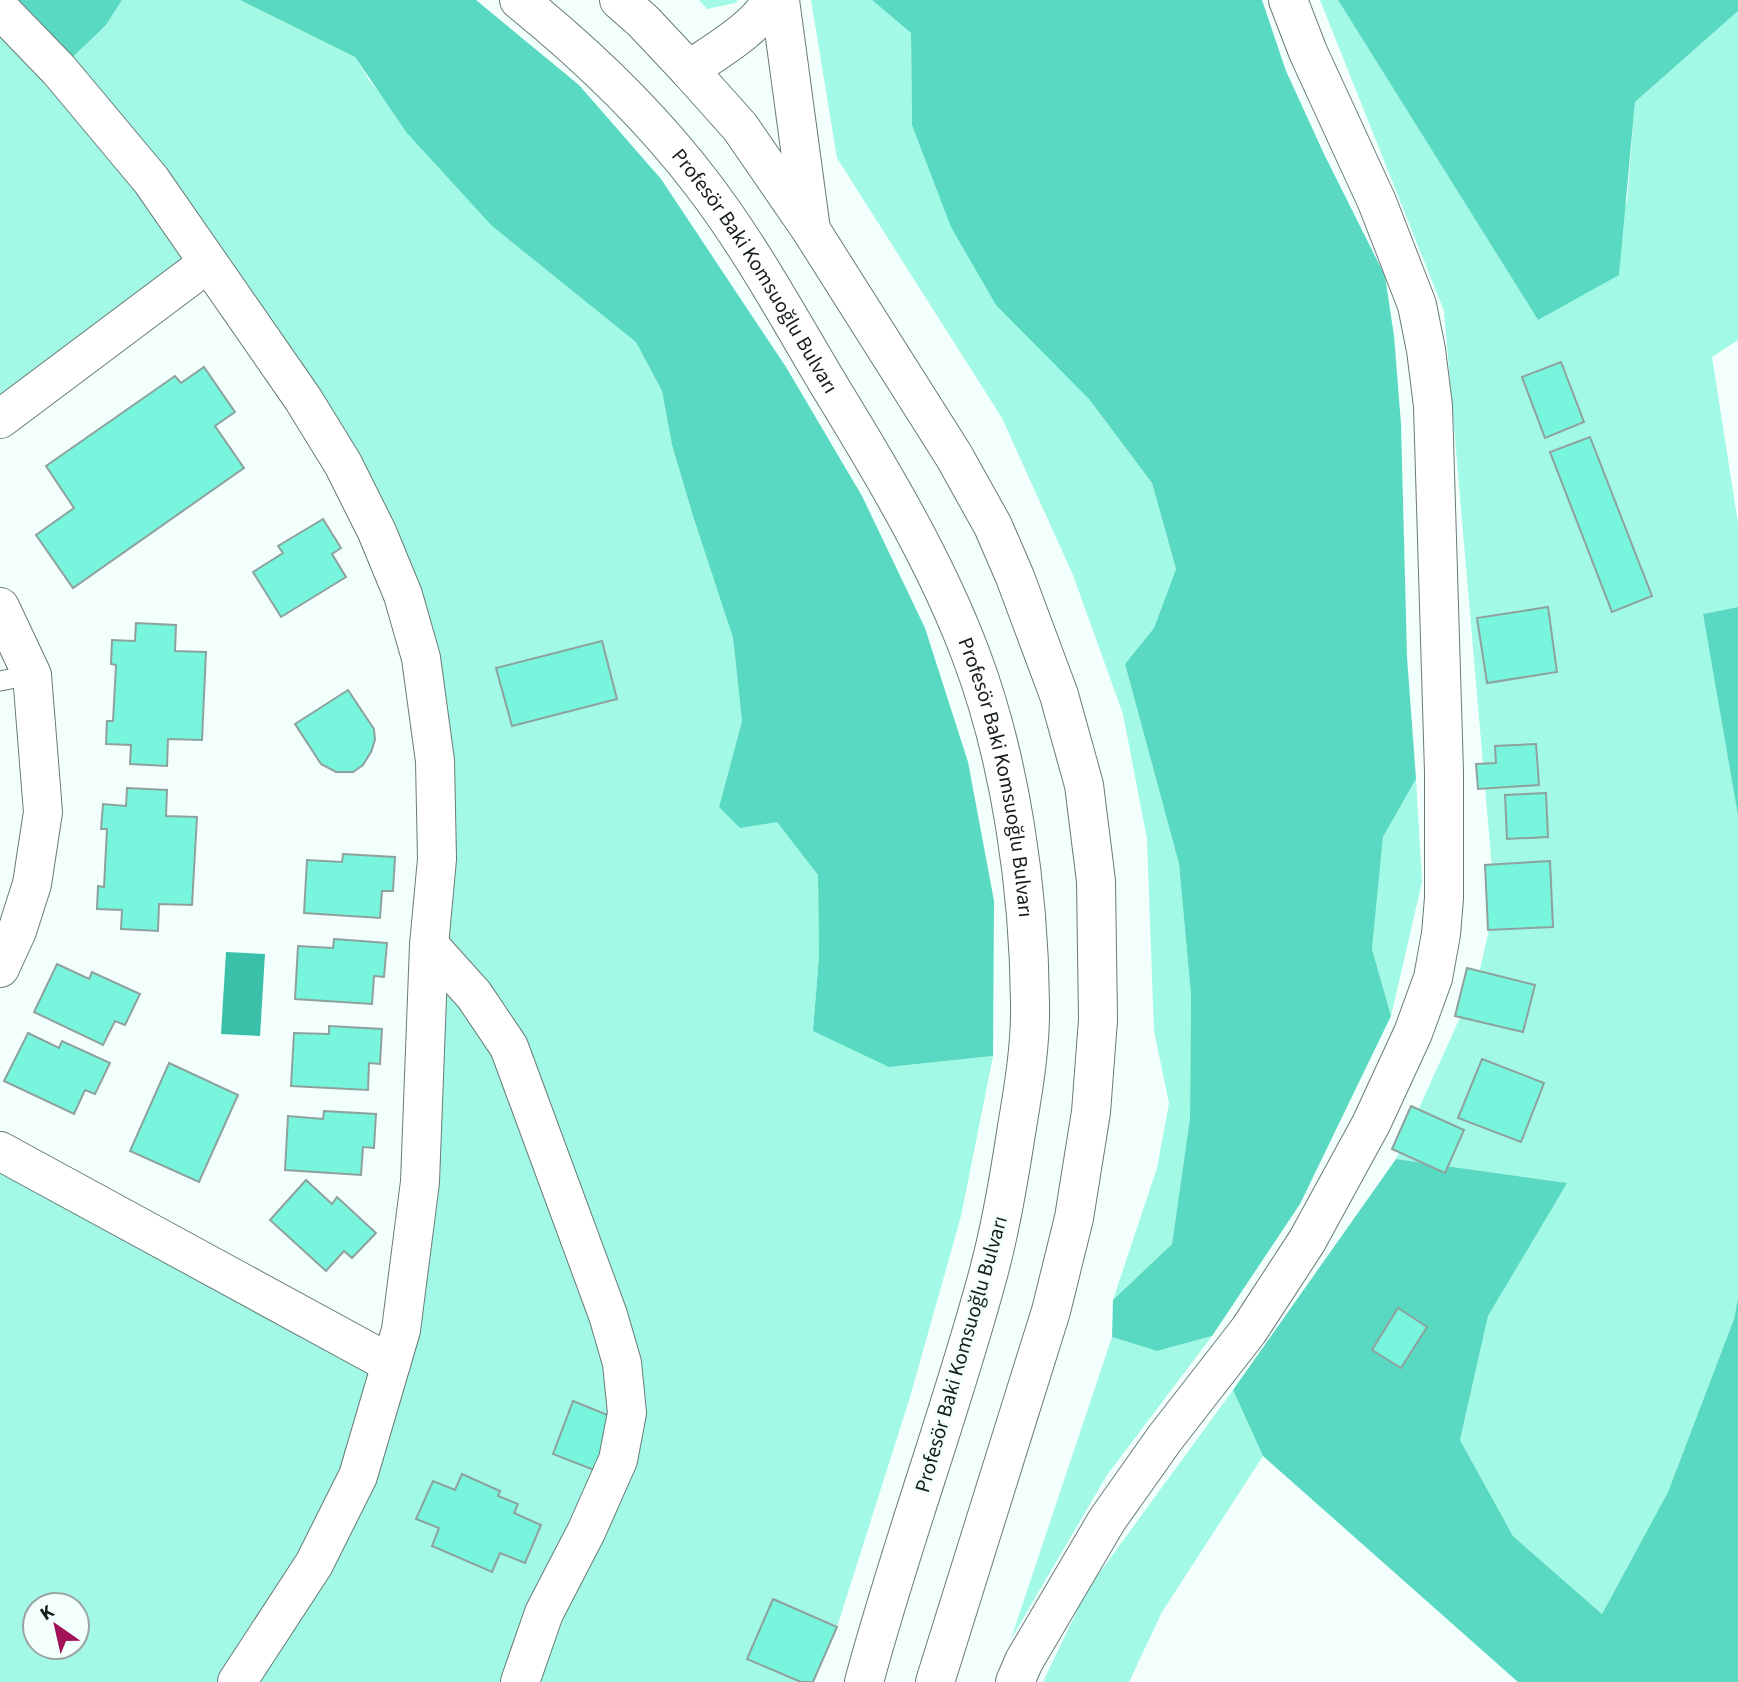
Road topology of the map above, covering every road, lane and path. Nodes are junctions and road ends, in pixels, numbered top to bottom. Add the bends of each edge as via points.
1 (519, 0) edge
2 (620, 0) edge
3 (771, 0) edge
4 (780, 0) edge
5 (1288, 0) edge
6 (0, 9) edge
7 (689, 70) junction
8 (811, 230) junction
9 (208, 263) junction
10 (0, 419) edge
11 (0, 607) edge
12 (16, 678) edge
13 (429, 945) junction
14 (0, 968) edge
15 (0, 1151) edge
16 (391, 1364) junction
17 (237, 1682) edge
18 (520, 1682) edge
19 (864, 1682) edge
20 (935, 1682) edge
21 (1015, 1682) edge

1 - 19 street, Profesör Baki Komsuoğlu Bulvarı via 607,76 659,130 743,242 887,481 927,558 970,652 1007,776 1031,1006 1024,1088 990,1268
2 - 7 street
3 - 7 street via 736,37
4 - 8 street
5 - 21 street via 1395,245 1426,350 1433,406 1444,772 1441,934 1433,978 1413,1032 1371,1124 1307,1241 1249,1330 1107,1520
6 - 9 street via 59,70 151,180
7 - 8 street via 740,127
8 - 20 street via 954,456 1004,552 1059,695 1084,785 1096,881 1098,1020 1091,1112 1074,1218 1051,1311
9 - 10 street
9 - 13 street via 303,399 342,464 403,595 421,659 435,761 437,859
11 - 12 street
12 - 14 street via 43,812 32,884
13 - 16 street via 420,1182 401,1330
13 - 18 street via 474,995 509,1047 622,1363 627,1413 618,1460 544,1614
15 - 16 street
16 - 17 street via 358,1476 314,1564

